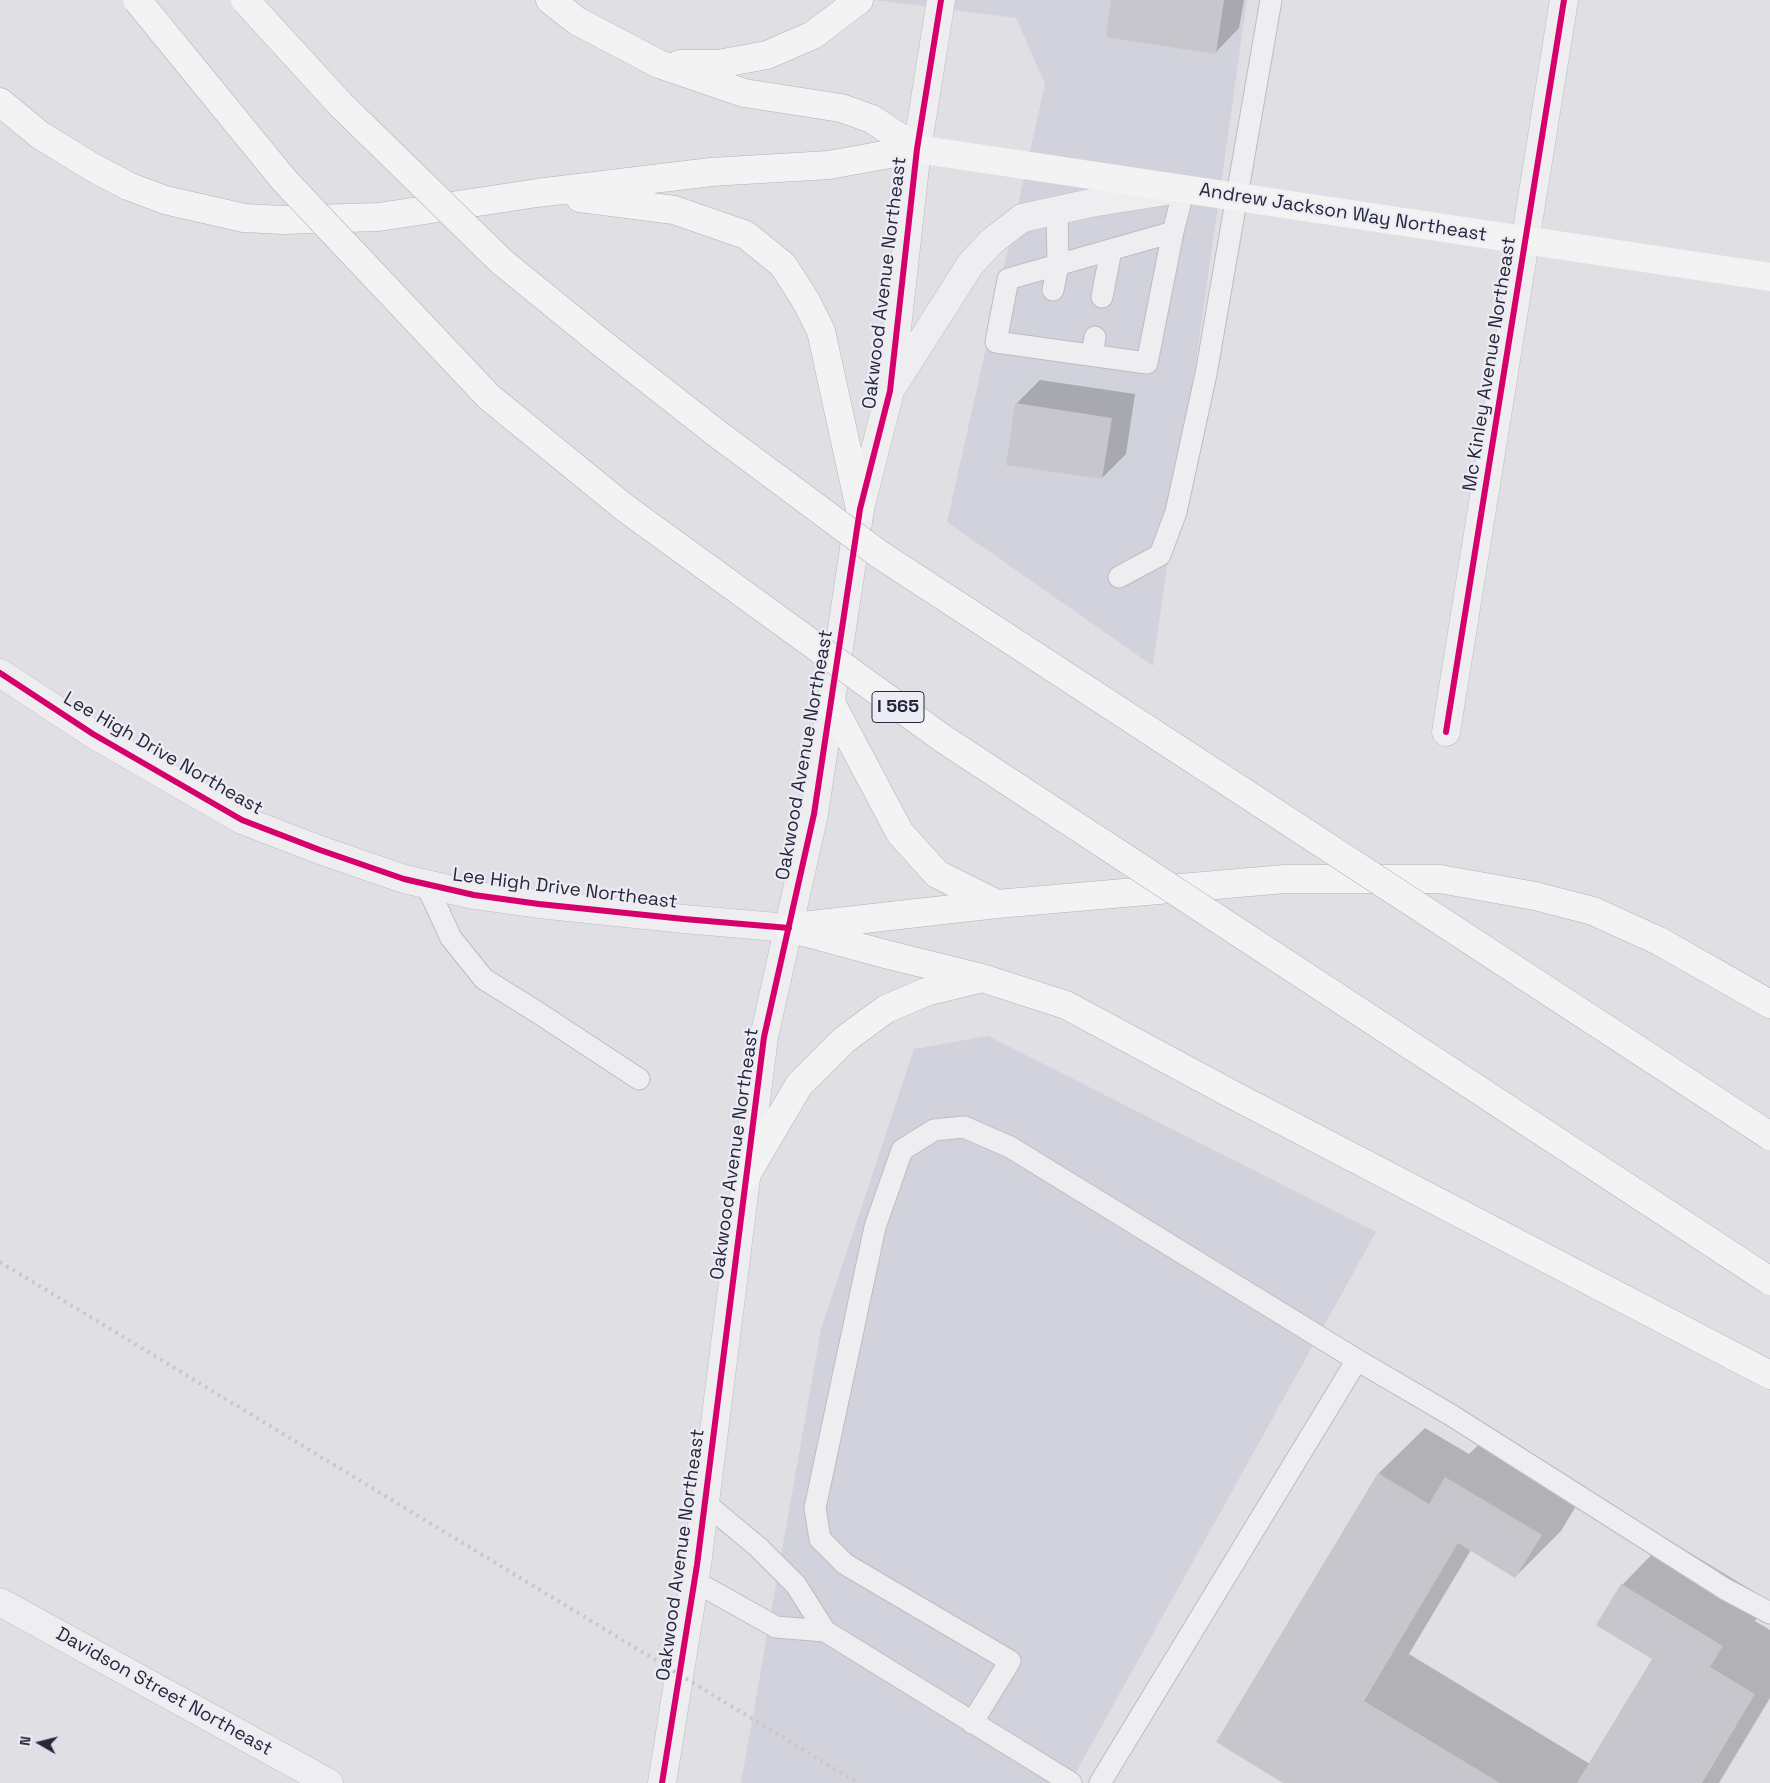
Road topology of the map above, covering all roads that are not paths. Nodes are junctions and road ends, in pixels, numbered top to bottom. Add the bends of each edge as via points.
1 (136, 0) edge
2 (245, 0) edge
3 (550, 0) edge
4 (859, 0) edge
5 (941, 0) edge
6 (1271, 0) edge
7 (1564, 0) edge
8 (659, 64) junction
9 (0, 102) edge
10 (917, 149) junction
11 (1184, 189) junction
12 (537, 193) junction
13 (1237, 196) junction
14 (1057, 210) junction
15 (1173, 232) junction
16 (1526, 240) junction
17 (1111, 250) junction
18 (1058, 265) junction
19 (1770, 277) edge
20 (1053, 290) dead end
21 (1102, 297) dead end
22 (890, 391) junction
23 (860, 510) junction
24 (1119, 577) dead end
25 (0, 673) edge
26 (831, 703) junction
27 (1446, 732) dead end
28 (426, 884) junction
29 (997, 904) junction
30 (788, 928) junction
31 (982, 978) junction
32 (1770, 1004) edge
33 (639, 1079) dead end
34 (1770, 1136) edge
35 (745, 1177) junction
36 (1770, 1281) edge
37 (1357, 1360) junction
38 (1770, 1375) edge
39 (705, 1503) junction
40 (694, 1581) junction
41 (0, 1602) edge
42 (1770, 1613) edge
43 (825, 1631) junction
44 (972, 1723) junction
45 (329, 1783) edge
46 (662, 1783) edge
47 (1072, 1783) edge
48 (1100, 1783) edge

1 - 36 main road, I 565, bridge via 284,180 489,397 625,508 942,738
2 - 34 main road, bridge via 341,105 502,262 700,421 879,554
3 - 8 main road via 577,21
4 - 8 main road via 814,35 767,55 718,64
5 - 10 street, Oakwood Avenue Northeast
6 - 13 lane
7 - 16 street, Mc Kinley Avenue Northeast
8 - 10 main road via 744,94 841,108 872,119
9 - 12 main road via 40,135 128,186 166,200 244,218 379,217
10 - 11 main road, Andrew Jackson Way Northeast
10 - 12 main road via 829,165 710,172
10 - 22 street, Oakwood Avenue Northeast
11 - 13 main road, Andrew Jackson Way Northeast
11 - 14 street
11 - 15 lane
12 - 23 main road via 674,210 746,235 783,265 821,331
13 - 16 main road, Andrew Jackson Way Northeast
13 - 24 lane via 1206,374 1176,512 1160,555
14 - 18 lane
14 - 22 street via 1022,218 991,242 970,265
15 - 17 lane
15 - 18 lane via 1147,364 1093,346 1044,340 996,342 1008,279
16 - 19 main road, Andrew Jackson Way Northeast
16 - 27 street, Mc Kinley Avenue Northeast
17 - 18 lane
17 - 21 lane
18 - 20 lane
22 - 23 street, Oakwood Avenue Northeast
23 - 26 street, Oakwood Avenue Northeast
25 - 28 street, Lee High Drive Northeast via 93,734 242,820 320,850
26 - 29 main road via 900,833 936,874
26 - 30 street, Oakwood Avenue Northeast via 814,814
28 - 30 street, Lee High Drive Northeast via 539,904
28 - 33 lane via 451,938 484,979
29 - 30 main road
29 - 32 main road via 1285,879 1440,879 1535,896 1593,911 1659,941
30 - 31 main road
30 - 35 street, Oakwood Avenue Northeast via 764,1037
31 - 35 main road via 926,992 886,1009 844,1040 799,1085
31 - 38 main road via 1066,1005
35 - 39 street, Oakwood Avenue Northeast
37 - 42 lane via 1451,1415 1724,1590
37 - 44 lane via 1010,1147 964,1127 934,1130 902,1150 875,1227 815,1508 820,1539 845,1564 1010,1661
37 - 48 lane
39 - 40 street, Oakwood Avenue Northeast
39 - 43 lane via 758,1547 796,1585
40 - 43 lane via 776,1627
40 - 46 street, Oakwood Avenue Northeast
41 - 45 street, Davidson Street Northeast
43 - 44 lane
44 - 47 lane

